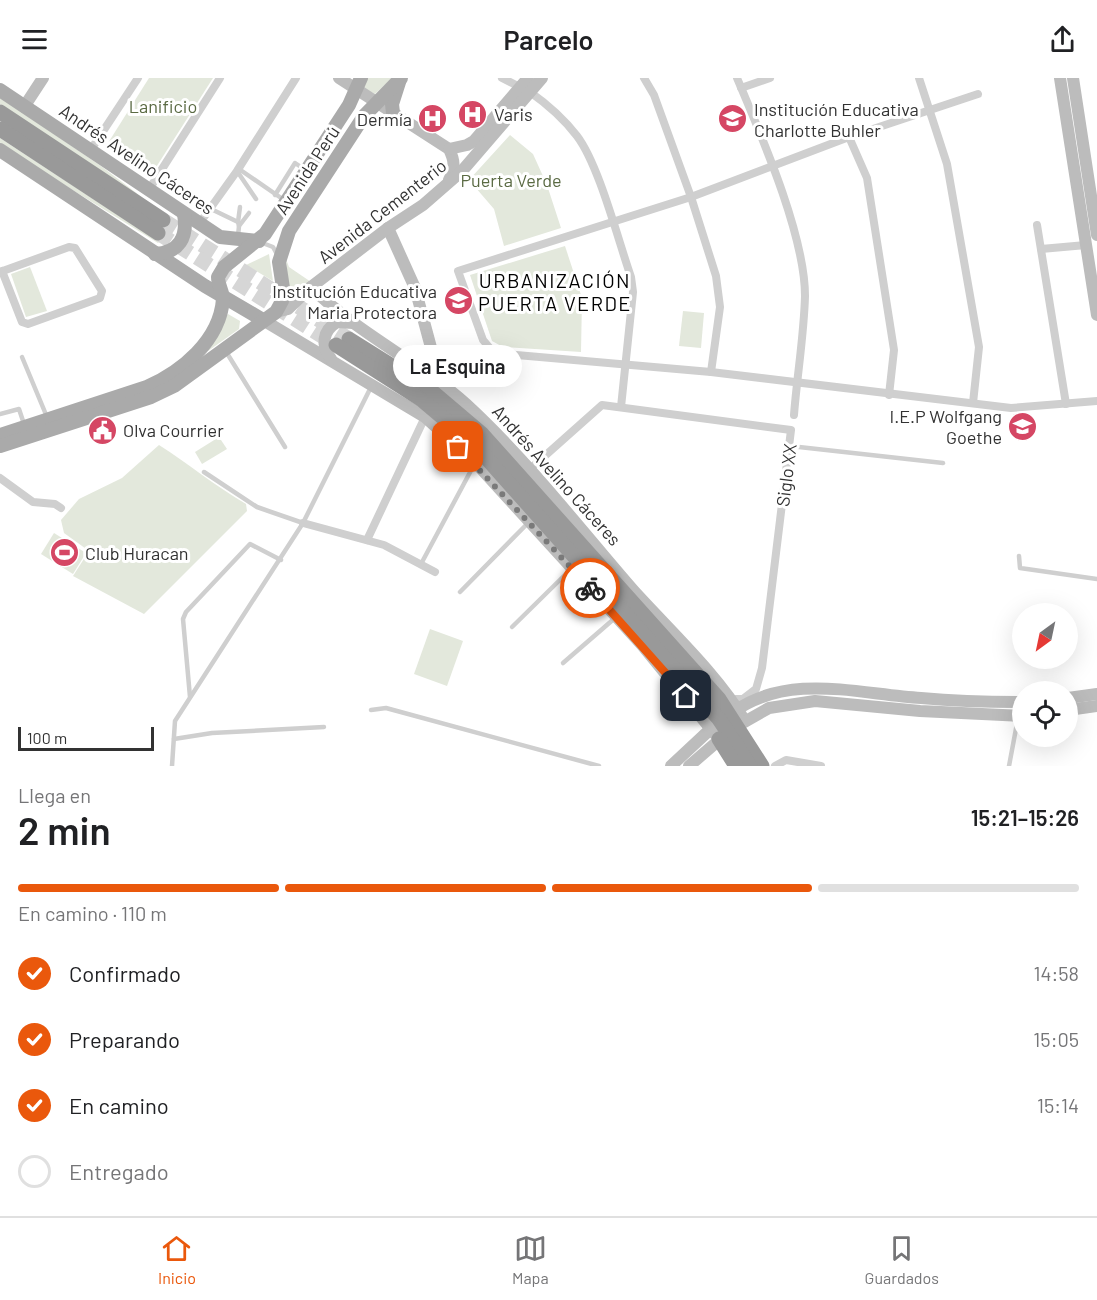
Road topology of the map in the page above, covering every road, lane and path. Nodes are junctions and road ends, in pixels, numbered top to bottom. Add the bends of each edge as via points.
1 (43, 78) edge
2 (138, 78) edge
3 (220, 78) edge
4 (296, 78) edge
5 (339, 78) edge
6 (401, 78) edge
7 (542, 78) edge
8 (644, 78) edge
9 (736, 78) edge
10 (770, 78) edge
11 (919, 78) edge
12 (1060, 78) edge
13 (1073, 78) edge
14 (506, 79) edge
15 (359, 83) edge
16 (526, 86) edge
17 (741, 88) junction
18 (0, 90) edge
19 (978, 94) dead end
20 (376, 101) junction
21 (24, 107) junction
22 (929, 109) junction
23 (0, 112) edge
24 (393, 113) junction
25 (0, 129) edge
26 (849, 137) junction
27 (449, 149) junction
28 (0, 150) edge
29 (90, 152) junction
30 (772, 166) junction
31 (237, 170) junction
32 (449, 180) junction
33 (148, 191) junction
34 (691, 197) junction
35 (1089, 197) edge
36 (281, 198) junction
37 (256, 199) dead end
38 (240, 207) dead end
39 (211, 209) junction
40 (249, 213) dead end
41 (611, 221) junction
42 (190, 222) junction
43 (1037, 225) dead end
44 (388, 228) junction
45 (1097, 235) edge
46 (241, 238) junction
47 (259, 241) junction
48 (1086, 245) junction
49 (1041, 249) junction
50 (161, 254) junction
51 (280, 268) junction
52 (1, 271) edge
53 (1095, 283) edge
54 (311, 287) junction
55 (222, 294) junction
56 (1097, 315) edge
57 (269, 316) junction
58 (352, 323) junction
59 (223, 348) junction
60 (336, 350) junction
61 (22, 357) dead end
62 (625, 364) junction
63 (711, 372) junction
64 (797, 382) junction
65 (440, 383) junction
66 (372, 384) junction
67 (889, 395) junction
68 (1097, 401) edge
69 (973, 404) junction
70 (1066, 404) junction
71 (621, 407) junction
72 (0, 414) edge
73 (794, 415) dead end
74 (425, 417) junction
75 (48, 419) junction
76 (25, 426) junction
77 (0, 435) edge
78 (0, 446) edge
79 (790, 446) junction
80 (285, 447) dead end
81 (475, 462) junction
82 (943, 463) dead end
83 (529, 470) junction
84 (204, 472) dead end
85 (0, 478) edge
86 (61, 508) dead end
87 (530, 521) junction
88 (303, 523) junction
89 (367, 540) junction
90 (1019, 556) dead end
91 (281, 560) junction
92 (421, 564) junction
93 (572, 568) junction
94 (435, 572) dead end
95 (1097, 579) edge
96 (460, 592) dead end
97 (616, 617) junction
98 (512, 627) dead end
99 (656, 638) junction
100 (563, 663) dead end
101 (756, 694) junction
102 (1097, 694) edge
103 (190, 697) junction
104 (1078, 697) edge
105 (729, 699) junction
106 (986, 700) junction
107 (1012, 701) edge
108 (1097, 706) edge
109 (769, 708) junction
110 (1078, 709) edge
111 (371, 710) dead end
112 (741, 715) junction
113 (985, 715) junction
114 (1012, 716) edge
115 (324, 727) dead end
116 (715, 733) junction
117 (174, 739) junction
118 (1014, 747) edge
119 (172, 766) edge
120 (600, 766) edge
121 (671, 766) edge
122 (689, 766) edge
123 (736, 766) edge
124 (750, 766) edge
125 (762, 766) edge
126 (774, 766) edge
127 (821, 766) edge
128 (1009, 766) edge

1 - 21 main road
2 - 29 street
3 - 33 street
4 - 31 street
5 - 15 main road
6 - 20 main road, Avenida Perú
6 - 24 main road
7 - 16 main road, Avenida Cementerio
8 - 34 street via 654,95
9 - 17 street
10 - 17 street
11 - 22 street
12 - 35 main road
13 - 35 main road
14 - 16 street
15 - 20 main road
15 - 36 main road, Avenida Perú via 306,171
16 - 27 main road, Avenida Cementerio via 474,141
16 - 32 main road, Avenida Cementerio via 462,171
16 - 41 street via 578,136
17 - 30 street
18 - 21 main road, Andrés Avelino Cáceres
19 - 22 street
20 - 24 main road
20 - 51 main road, Avenida Perú via 288,231
21 - 29 main road, Andrés Avelino Cáceres
22 - 26 street
22 - 69 street via 947,164 979,347
23 - 25 highway, Andrés Avelino Cáceres via 161,227
24 - 27 main road
26 - 30 street
26 - 67 street via 867,178 871,201 894,350
27 - 32 main road via 454,170
28 - 50 main road
29 - 33 main road, Andrés Avelino Cáceres
30 - 34 street
30 - 64 street via 799,248 805,295
31 - 36 lane
31 - 37 lane
31 - 39 street
32 - 44 main road, Avenida Cementerio via 423,205
33 - 42 main road, Andrés Avelino Cáceres
34 - 41 street
34 - 63 street via 716,276 720,307
35 - 45 main road
35 - 48 main road
36 - 47 main road, Avenida Perú
38 - 46 lane
39 - 42 street
39 - 46 lane
40 - 46 lane
41 - 62 street via 633,292
41 - 62 street via 458,271 483,340 495,353
42 - 46 main road, Andrés Avelino Cáceres via 220,237
42 - 50 main road via 177,248
43 - 49 street
44 - 54 main road, Avenida Cementerio
44 - 65 main road via 415,288
46 - 47 main road, Andrés Avelino Cáceres
46 - 55 main road via 218,277
47 - 51 lane via 273,247
48 - 49 street
48 - 53 main road
49 - 70 street
50 - 55 main road
51 - 57 main road via 282,300
52 - 52 street via 75,248 102,291 100,298 28,324 22,322
53 - 56 main road
54 - 57 main road, Avenida Cementerio via 288,309
54 - 58 main road, Andrés Avelino Cáceres
55 - 57 main road
55 - 75 main road via 217,321 186,366 147,387
57 - 59 main road
57 - 60 main road, Andrés Avelino Cáceres
58 - 60 main road via 337,322 328,330 324,341
58 - 65 main road, Andrés Avelino Cáceres
59 - 78 main road via 174,386 151,398
59 - 80 lane
60 - 66 main road, Andrés Avelino Cáceres
60 - 99 highway, Andrés Avelino Cáceres via 429,389 482,434
61 - 75 lane
62 - 63 street
62 - 71 street
63 - 64 street
64 - 67 street
64 - 73 street
65 - 83 main road, Andrés Avelino Cáceres via 467,405
66 - 74 main road, Andrés Avelino Cáceres
66 - 88 lane
67 - 69 street
68 - 70 street
69 - 70 street via 1022,408
71 - 79 street, Siglo XX via 792,430
71 - 83 street via 602,405
72 - 76 lane via 19,409
74 - 81 main road, Andrés Avelino Cáceres
74 - 89 street
75 - 76 main road
76 - 77 main road
79 - 82 lane
79 - 101 street, Siglo XX via 769,625
81 - 87 main road, Andrés Avelino Cáceres
81 - 92 lane
83 - 105 main road, Andrés Avelino Cáceres
84 - 88 lane via 257,507
85 - 86 street via 33,502
87 - 93 main road, Andrés Avelino Cáceres
87 - 96 lane
88 - 89 street
88 - 91 lane
89 - 92 street
90 - 95 lane via 1020,568
91 - 103 lane
91 - 103 lane via 250,544 186,612 183,619
92 - 94 street
93 - 97 main road, Andrés Avelino Cáceres
93 - 98 lane
97 - 100 lane
97 - 116 main road, Andrés Avelino Cáceres
99 - 124 highway, Andrés Avelino Cáceres via 719,718
99 - 125 highway, Andrés Avelino Cáceres via 719,699
101 - 105 street
101 - 106 main road via 814,687
101 - 109 street
101 - 112 main road
102 - 104 main road
103 - 117 lane via 175,721
105 - 112 main road, Andrés Avelino Cáceres
106 - 107 main road
106 - 113 main road
108 - 110 main road
109 - 112 main road
109 - 113 main road via 815,700
111 - 120 lane via 386,708
112 - 116 main road
112 - 126 highway
113 - 114 main road
115 - 117 lane
116 - 121 main road
116 - 122 main road
116 - 123 highway
117 - 119 lane
118 - 128 lane
126 - 127 street via 786,760

